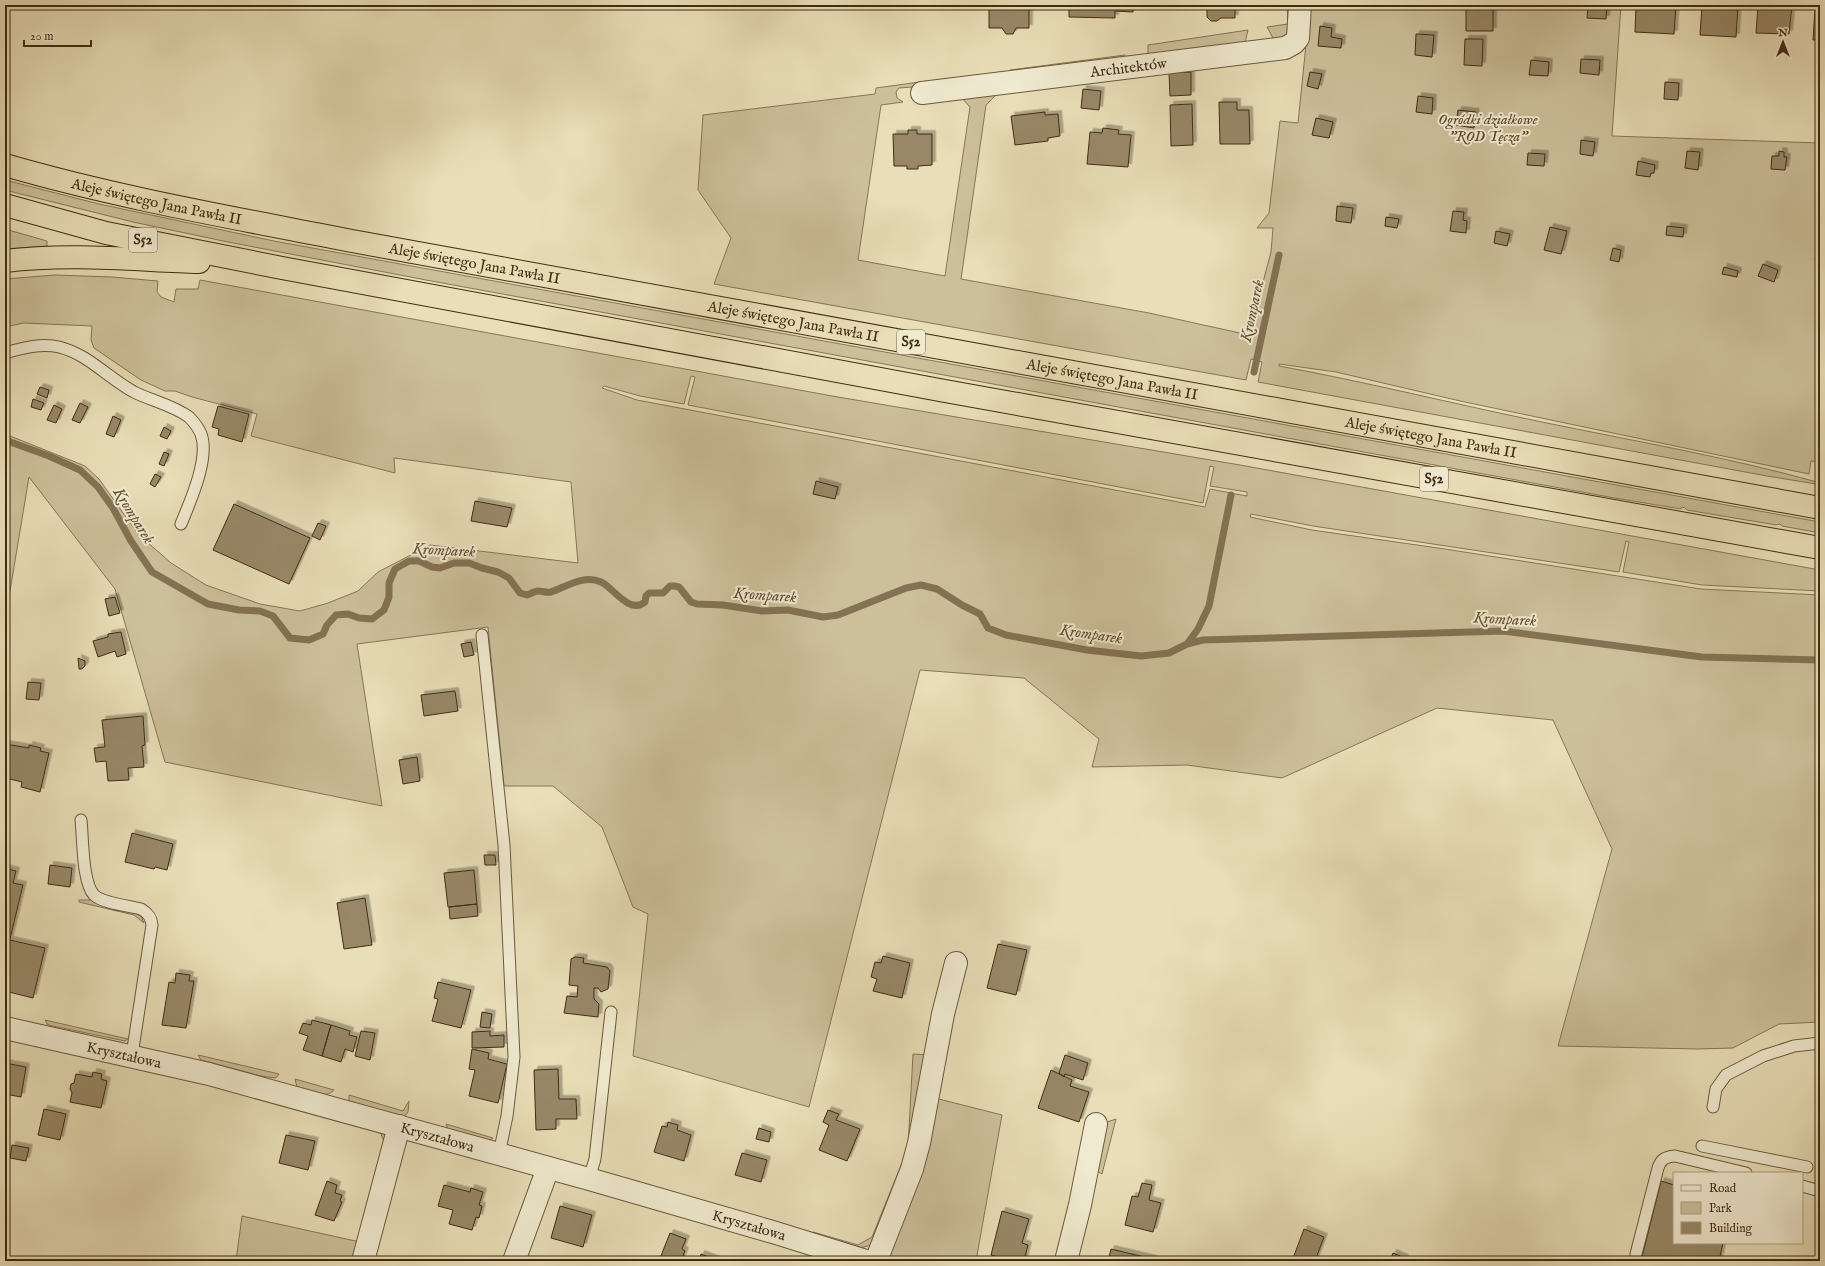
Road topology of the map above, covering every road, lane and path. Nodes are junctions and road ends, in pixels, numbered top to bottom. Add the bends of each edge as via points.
1 (1300, 5) edge
2 (922, 93) dead end
3 (5, 165) edge
4 (5, 206) edge
5 (5, 261) edge
6 (282, 268) junction
7 (5, 353) edge
8 (1820, 508) edge
9 (181, 524) dead end
10 (1820, 548) edge
11 (482, 635) dead end
12 (81, 820) dead end
13 (956, 963) dead end
14 (610, 1012) dead end
15 (5, 1028) edge
16 (1820, 1043) edge
17 (132, 1055) junction
18 (1713, 1107) dead end
19 (1096, 1124) dead end
20 (399, 1126) junction
21 (1702, 1146) dead end
22 (499, 1154) junction
23 (1807, 1167) dead end
24 (548, 1168) junction
25 (1742, 1172) edge
26 (589, 1179) junction
27 (1803, 1186) edge
28 (1820, 1191) edge
29 (1636, 1254) dead end
30 (363, 1261) edge
31 (514, 1261) edge
32 (866, 1261) edge
33 (876, 1261) edge
34 (1066, 1261) edge

1 - 2 street, Architektów via 1298,38 1285,48
3 - 8 highway, Aleje świętego Jana Pawła II / S52 via 171,206 352,241
4 - 6 highway, S52 via 106,233
5 - 6 highway via 89,257
6 - 10 highway, S52 via 945,391
7 - 9 lane via 44,345 68,350 93,363 132,391 178,410 190,418 201,434 204,452
11 - 22 lane via 504,845 514,1057 508,1116
12 - 17 lane via 87,881 94,895 100,899 141,909 151,918
13 - 33 street via 919,1143 912,1169
14 - 26 lane via 595,1159
15 - 17 street, Kryształowa
16 - 18 lane via 1794,1046 1763,1056 1726,1074 1716,1089
17 - 20 street, Kryształowa
19 - 34 street
20 - 22 street, Kryształowa
20 - 30 street
21 - 23 lane
22 - 24 street, Kryształowa
24 - 26 street, Kryształowa
24 - 31 street
25 - 29 lane via 1675,1156 1666,1157 1658,1168
26 - 32 street, Kryształowa
27 - 28 lane

